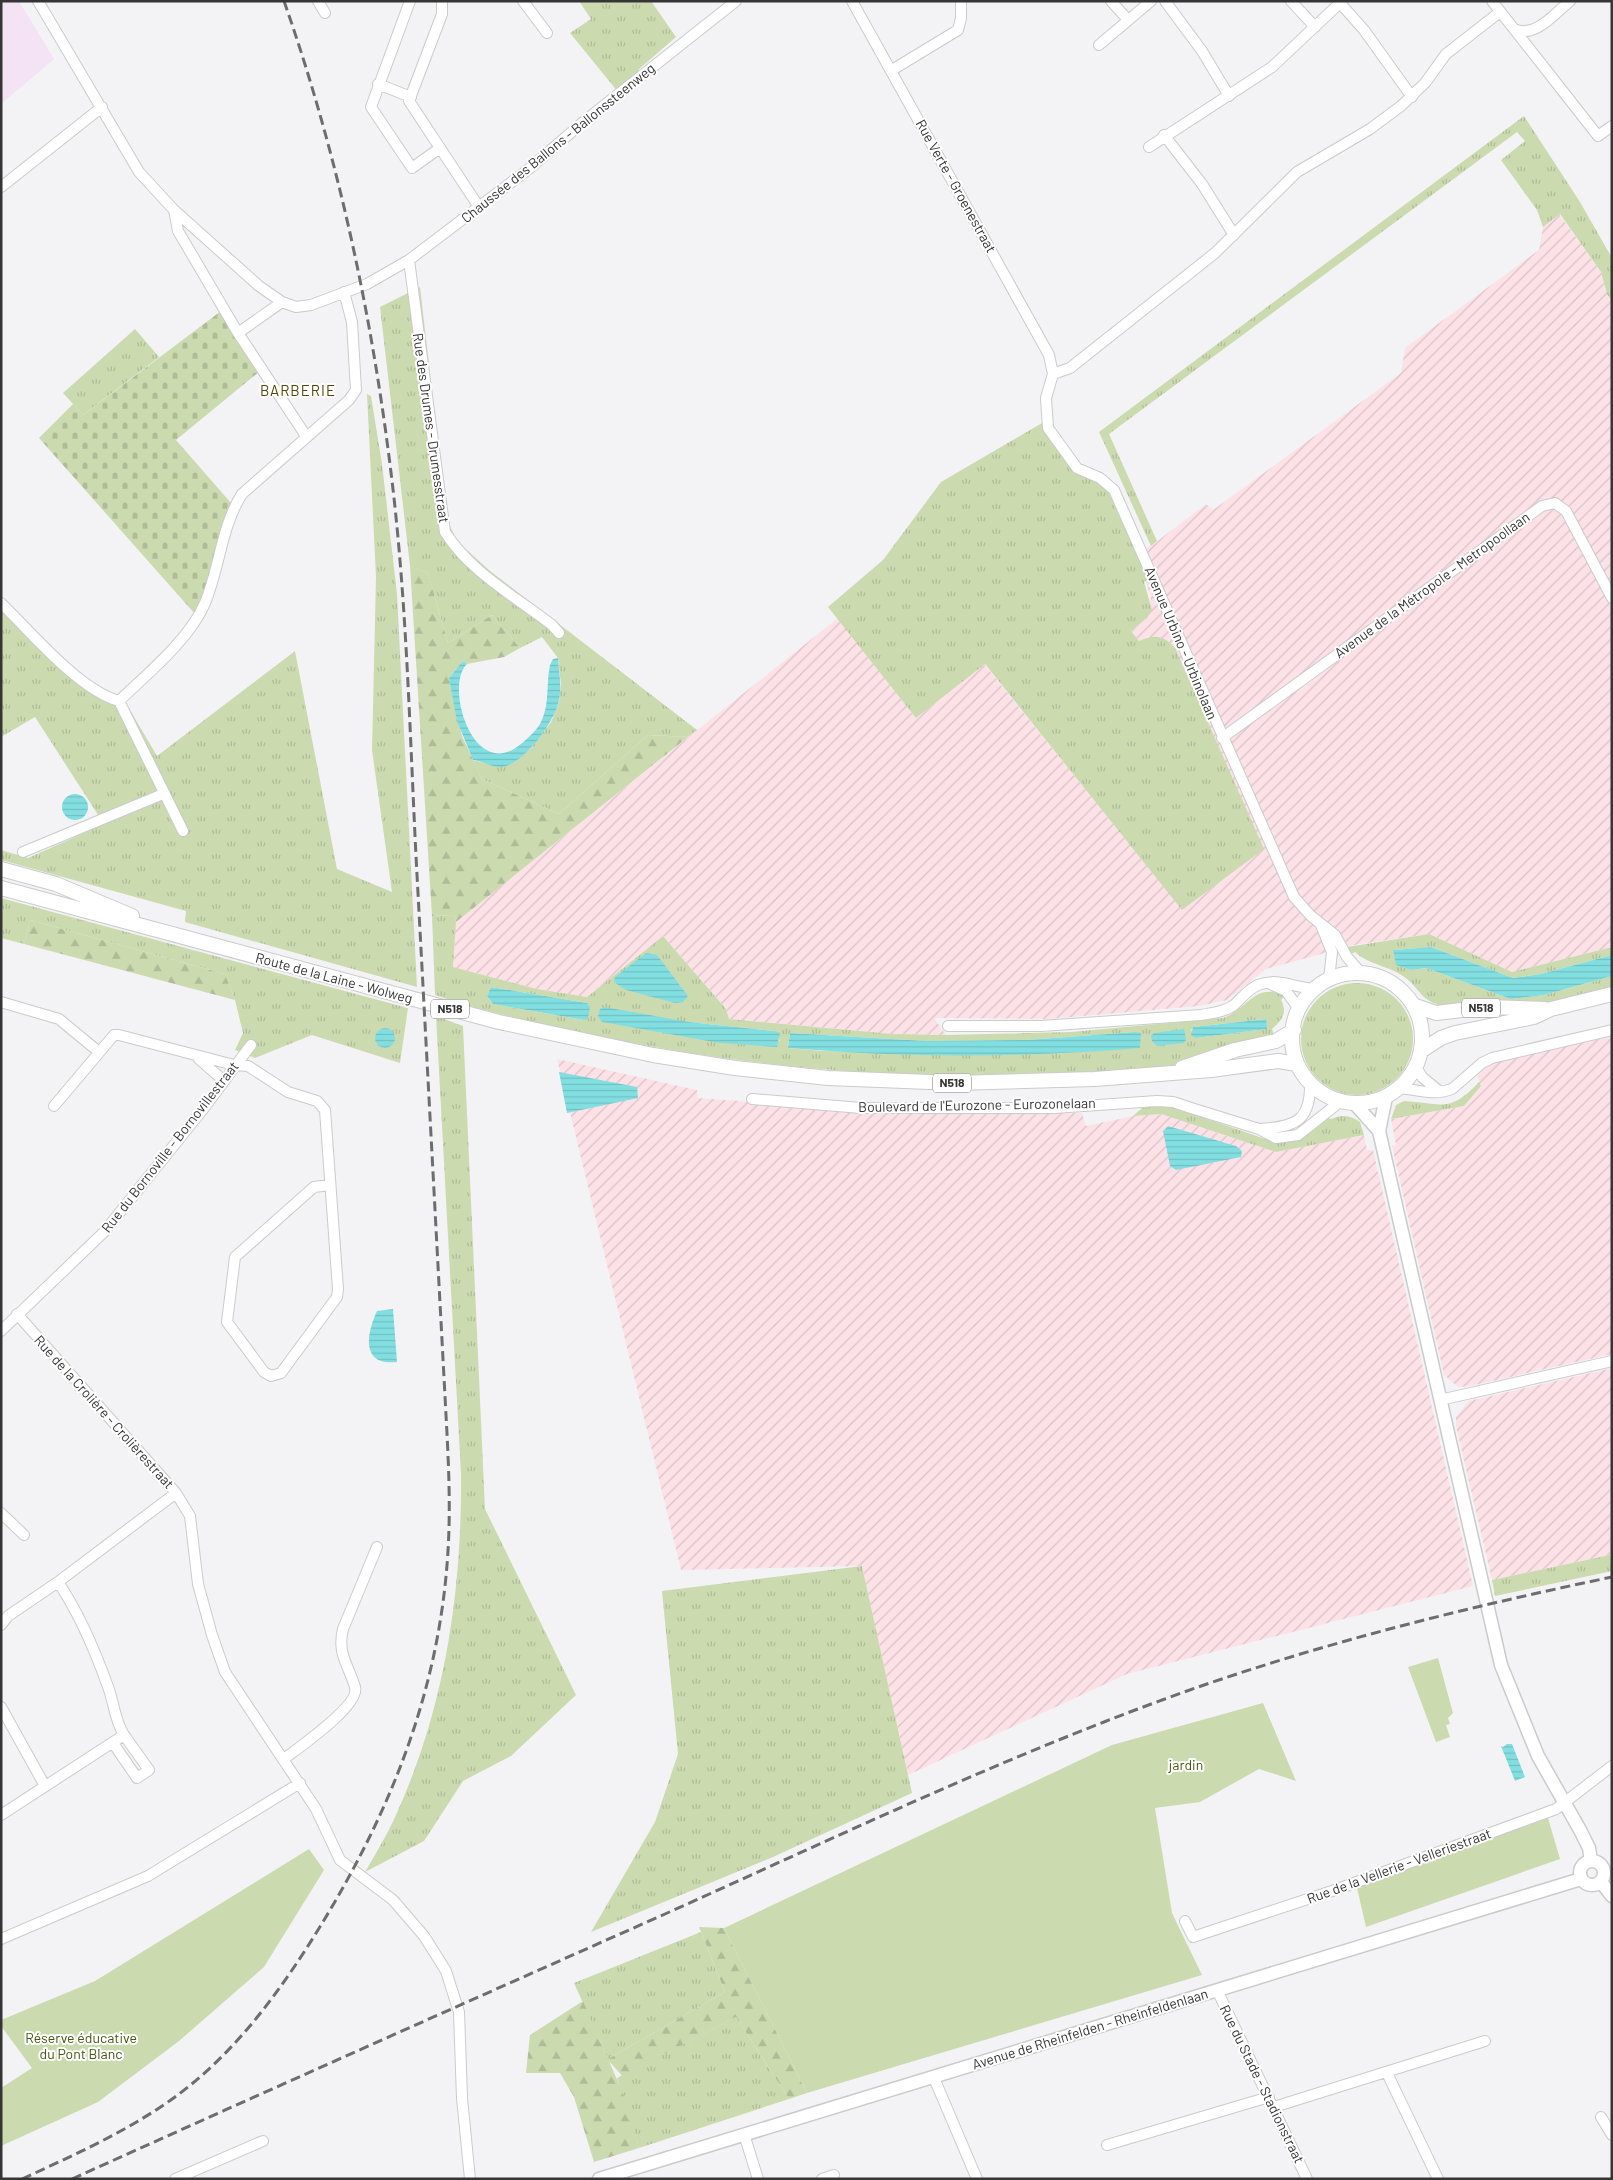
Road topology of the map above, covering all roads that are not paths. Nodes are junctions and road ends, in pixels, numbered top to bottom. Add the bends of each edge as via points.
1 (38, 1) edge
2 (318, 1) edge
3 (410, 1) edge
4 (442, 1) edge
5 (523, 1) edge
6 (736, 1) edge
7 (852, 1) edge
8 (961, 1) edge
9 (1111, 1) edge
10 (1151, 1) edge
11 (1165, 1) edge
12 (1291, 1) edge
13 (1492, 1) edge
14 (1570, 1) edge
15 (1341, 2) edge
16 (1500, 12) junction
17 (325, 13) dead end
18 (1128, 20) junction
19 (1315, 26) junction
20 (1514, 29) junction
21 (547, 33) dead end
22 (1099, 45) dead end
23 (892, 70) junction
24 (378, 84) junction
25 (1229, 96) junction
26 (411, 97) junction
27 (1412, 97) junction
28 (102, 107) junction
29 (1612, 126) edge
30 (1164, 135) junction
31 (1149, 147) dead end
32 (440, 148) junction
33 (1, 187) edge
34 (479, 208) junction
35 (174, 210) junction
36 (1234, 236) junction
37 (409, 260) junction
38 (344, 292) junction
39 (282, 302) junction
40 (238, 333) junction
41 (1053, 374) junction
42 (306, 436) junction
43 (1612, 598) edge
44 (1, 604) edge
45 (559, 633) dead end
46 (119, 701) junction
47 (1222, 738) junction
48 (163, 794) junction
49 (183, 831) dead end
50 (23, 852) dead end
51 (1, 869) edge
52 (1, 888) edge
53 (1320, 924) junction
54 (168, 933) junction
55 (1361, 973) junction
56 (1329, 980) junction
57 (1267, 983) junction
58 (1315, 989) junction
59 (1612, 994) edge
60 (1, 1002) edge
61 (1413, 1005) junction
62 (1299, 1009) junction
63 (1551, 1009) junction
64 (948, 1026) dead end
65 (1294, 1030) junction
66 (1612, 1030) edge
67 (251, 1045) dead end
68 (1421, 1051) junction
69 (99, 1052) junction
70 (196, 1056) junction
71 (1298, 1064) junction
72 (234, 1065) junction
73 (1416, 1067) junction
74 (735, 1068) joint
75 (1170, 1073) junction
76 (224, 1080) junction
77 (1310, 1083) junction
78 (1400, 1088) junction
79 (1439, 1091) junction
80 (1386, 1097) junction
81 (752, 1099) dead end
82 (1341, 1101) junction
83 (1355, 1104) junction
84 (54, 1106) dead end
85 (1259, 1129) junction
86 (1378, 1131) junction
87 (330, 1184) junction
88 (17, 1314) junction
89 (1, 1331) edge
90 (1612, 1361) edge
91 (1440, 1400) junction
92 (176, 1493) junction
93 (1, 1514) edge
94 (24, 1534) dead end
95 (377, 1546) dead end
96 (58, 1582) junction
97 (1, 1625) edge
98 (1, 1707) edge
99 (124, 1735) junction
100 (113, 1743) junction
101 (284, 1758) junction
102 (1612, 1766) edge
103 (300, 1783) junction
104 (44, 1786) junction
105 (1565, 1802) junction
106 (1, 1815) edge
107 (1591, 1860) junction
108 (1581, 1879) junction
109 (1601, 1882) junction
110 (1612, 1896) edge
111 (1185, 1921) dead end
112 (1, 1939) edge
113 (1217, 1990) junction
114 (1485, 2041) dead end
115 (1387, 2073) junction
116 (934, 2078) junction
117 (1269, 2097) junction
118 (1274, 2107) junction
119 (1601, 2117) dead end
120 (744, 2134) junction
121 (1612, 2135) edge
122 (263, 2141) dead end
123 (1108, 2145) dead end
124 (834, 2175) dead end
125 (175, 2179) edge
126 (470, 2179) edge
127 (599, 2179) edge
128 (758, 2179) edge
129 (822, 2179) edge
130 (977, 2179) edge
131 (1307, 2179) edge
132 (1438, 2179) edge

1 - 28 street
2 - 17 street
3 - 24 street
4 - 26 street via 442,14
5 - 21 street
6 - 34 street, Chaussée des Ballons - Ballonssteenweg
7 - 23 street, Rue Verte - Groenestraat
8 - 23 street via 962,18 958,30
9 - 18 street
10 - 18 street
11 - 25 street via 1202,51
12 - 19 street
13 - 16 street
14 - 20 street via 1537,28 1528,32
15 - 19 street
15 - 27 street
16 - 20 street
16 - 27 street via 1446,54
18 - 22 street
19 - 25 street via 1272,67
20 - 29 street via 1598,136
23 - 41 street, Rue Verte - Groenestraat via 1049,355
24 - 26 street
24 - 32 street via 371,107 412,168
25 - 30 street
26 - 32 street via 409,101
27 - 36 street via 1370,130 1297,172
28 - 33 street
28 - 35 street via 139,172
30 - 31 street
30 - 36 street via 1202,184
32 - 34 street
34 - 37 street, Chaussée des Ballons - Ballonssteenweg
35 - 39 street via 259,286
35 - 40 street via 178,230
36 - 41 street via 1070,368
37 - 38 street, Chaussée des Ballons - Ballonssteenweg via 377,279
37 - 45 street, Rue des Drumes - Drumesstraat via 445,532 456,549 472,564
38 - 39 street, Chaussée des Ballons - Ballonssteenweg via 310,306 296,307
38 - 42 street via 352,322 356,390 349,400
39 - 40 street
40 - 42 street
41 - 47 street, Avenue Urbino - Urbinolaan via 1046,398 1048,428 1077,468 1100,478 1114,490
42 - 46 street via 242,494 228,524 205,604 188,630
43 - 47 street, Avenue de la Métropole - Metropoollaan via 1566,511 1555,504 1542,506
44 - 46 street via 82,682 105,697
46 - 48 street
47 - 53 street, Avenue Urbino - Urbinolaan via 1294,897
48 - 49 street
48 - 50 street
51 - 54 highway, Route de la Laine - Wolweg / N518 via 86,895
52 - 54 highway, Route de la Laine - Wolweg / N518
53 - 55 street, Avenue Urbino - Urbinolaan via 1335,936
53 - 56 street, Avenue Urbino - Urbinolaan via 1332,952
54 - 74 highway, Route de la Laine - Wolweg / N518 via 499,1022 653,1055
55 - 56 highway, N518 via 1344,974
55 - 61 highway, N518 via 1394,985
56 - 58 highway, N518
57 - 58 street via 1276,981
57 - 62 street via 1286,991
57 - 64 street via 1246,992 1233,1006 1219,1012 1041,1026
58 - 62 highway, N518
59 - 63 highway, N518
60 - 69 street via 59,1019
61 - 63 highway, N518 via 1436,1013 1488,1007
61 - 68 highway, N518 via 1422,1031
62 - 65 highway, N518
63 - 68 highway, N518 via 1534,1017 1455,1033 1440,1038
65 - 71 highway, N518 via 1293,1048
65 - 75 highway, Boulevard de l'Eurozone - Eurozonelaan / N518 via 1276,1040 1216,1055
66 - 79 street via 1492,1058 1452,1089
67 - 72 street, Rue du Bornoville - Bornovillestraat
68 - 73 highway, N518
69 - 70 street via 114,1035 119,1035
69 - 84 street
70 - 72 street
70 - 76 street
71 - 75 highway, Boulevard de l'Eurozone - Eurozonelaan / N518 via 1278,1062
71 - 77 highway, N518
72 - 76 street, Rue du Bornoville - Bornovillestraat
72 - 87 street via 248,1066 288,1092 323,1105
73 - 78 highway, N518
73 - 79 street via 1422,1077
74 - 75 highway, Boulevard de l'Eurozone - Eurozonelaan / N518 via 828,1078 955,1083 1095,1079
76 - 88 street, Rue du Bornoville - Bornovillestraat via 104,1232
77 - 82 highway, N518
77 - 85 street, Boulevard de l'Eurozone - Eurozonelaan via 1309,1105 1304,1116 1286,1126
78 - 79 street via 1431,1094
78 - 80 highway, N518
80 - 83 highway, N518
80 - 86 main road
81 - 85 street, Boulevard de l'Eurozone - Eurozonelaan via 861,1108 1054,1108 1157,1101 1173,1102
82 - 83 highway, N518
82 - 85 street, Boulevard de l'Eurozone - Eurozonelaan via 1298,1135 1276,1138
83 - 86 main road
86 - 91 main road
87 - 87 street via 314,1187 235,1257 227,1322 264,1372 271,1376 281,1373 337,1297
88 - 89 street, Rue du Bornoville - Bornovillestraat
88 - 92 street, Rue de la Crolière - Crolièrestraat
90 - 91 street
91 - 105 main road via 1501,1665 1538,1756
92 - 96 street
92 - 101 street, Rue de la Crolière - Crolièrestraat via 190,1516 198,1584 225,1672
93 - 94 street
95 - 101 street via 340,1642 341,1653 356,1689 354,1697 324,1729
96 - 97 street via 8,1616
96 - 99 street via 76,1608 108,1686 116,1721
98 - 104 street
99 - 100 street
99 - 100 street via 149,1770 137,1778
100 - 104 street
101 - 103 street, Rue de la Crolière - Crolièrestraat
102 - 105 street, Rue de la Vellerie - Velleriestraat
103 - 112 street via 148,1876
103 - 126 street, Rue de la Crolière - Crolièrestraat via 342,1864 393,1900 424,1936 446,1971 459,2012 462,2098
104 - 106 street
105 - 107 main road via 1589,1848
105 - 111 street, Rue de la Vellerie - Velleriestraat via 1335,1890 1194,1937
107 - 108 main road via 1581,1867
107 - 109 main road via 1603,1868
108 - 109 main road via 1590,1885
108 - 113 main road, Avenue de Rheinfelden - Rheinfeldenlaan
109 - 110 main road
113 - 116 main road, Avenue de Rheinfelden - Rheinfeldenlaan
113 - 117 street, Rue du Stade - Stadionstraat
114 - 115 street
115 - 118 street
115 - 132 street
116 - 120 main road, Avenue de Rheinfelden - Rheinfeldenlaan
116 - 130 street
117 - 118 street, Rue du Stade - Stadionstraat
117 - 123 street
118 - 131 street, Rue du Stade - Stadionstraat
119 - 121 street
120 - 127 main road, Avenue de Rheinfelden - Rheinfeldenlaan
120 - 128 street
122 - 125 street
124 - 129 street

